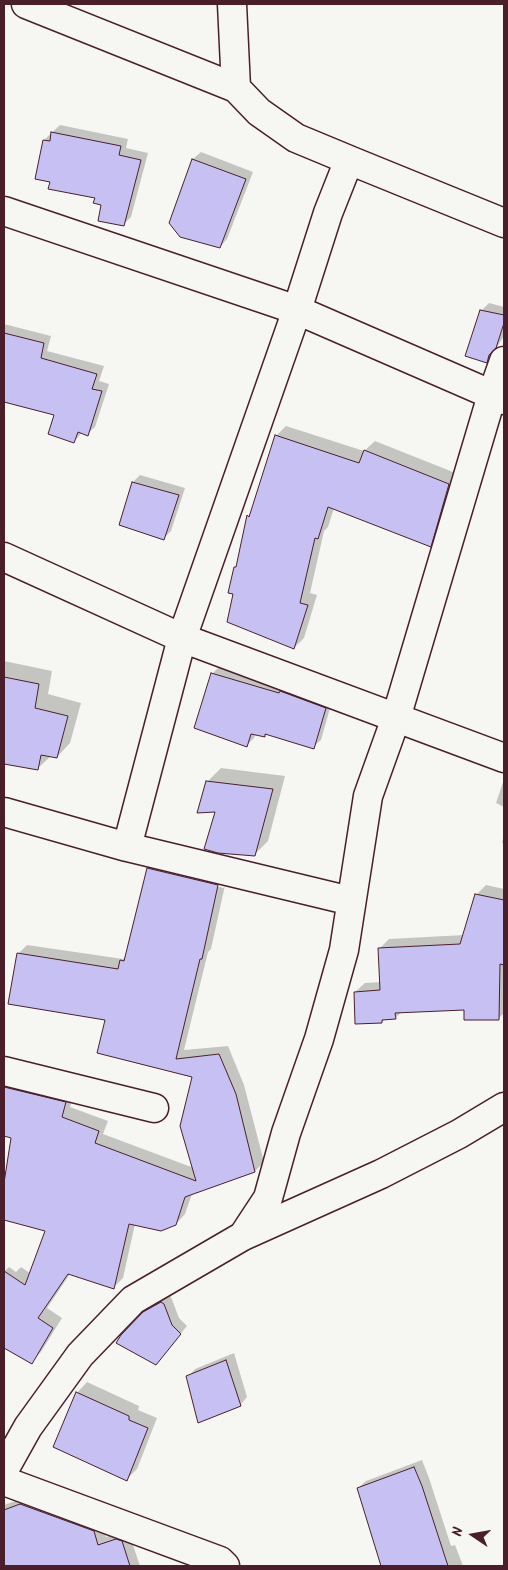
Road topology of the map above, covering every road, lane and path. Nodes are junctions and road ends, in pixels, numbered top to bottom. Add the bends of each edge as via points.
1 (26, 4) edge
2 (232, 4) edge
3 (236, 88) junction
4 (349, 160) junction
5 (4, 211) edge
6 (504, 223) edge
7 (297, 310) junction
8 (504, 361) edge
9 (498, 397) edge
10 (4, 556) edge
11 (182, 638) junction
12 (396, 718) junction
13 (504, 758) edge
14 (4, 812) edge
15 (127, 847) junction
16 (351, 901) junction
17 (4, 1071) edge
18 (504, 1107) edge
19 (154, 1108) dead end
20 (242, 1236) junction
21 (4, 1470) edge
22 (4, 1481) edge
23 (216, 1564) edge

1 - 3 street
2 - 3 street
3 - 4 street via 259,112 296,138
4 - 6 street
4 - 7 street via 328,212
5 - 7 street
7 - 9 street
7 - 11 street
8 - 9 street
9 - 12 street
10 - 11 street
11 - 12 street
11 - 15 street
12 - 13 street
12 - 16 street via 368,796
14 - 15 street
15 - 16 street
16 - 20 street via 344,950 268,1198
17 - 19 street
18 - 20 street via 381,1174
20 - 21 street via 133,1300 80,1355 28,1427
22 - 23 street

